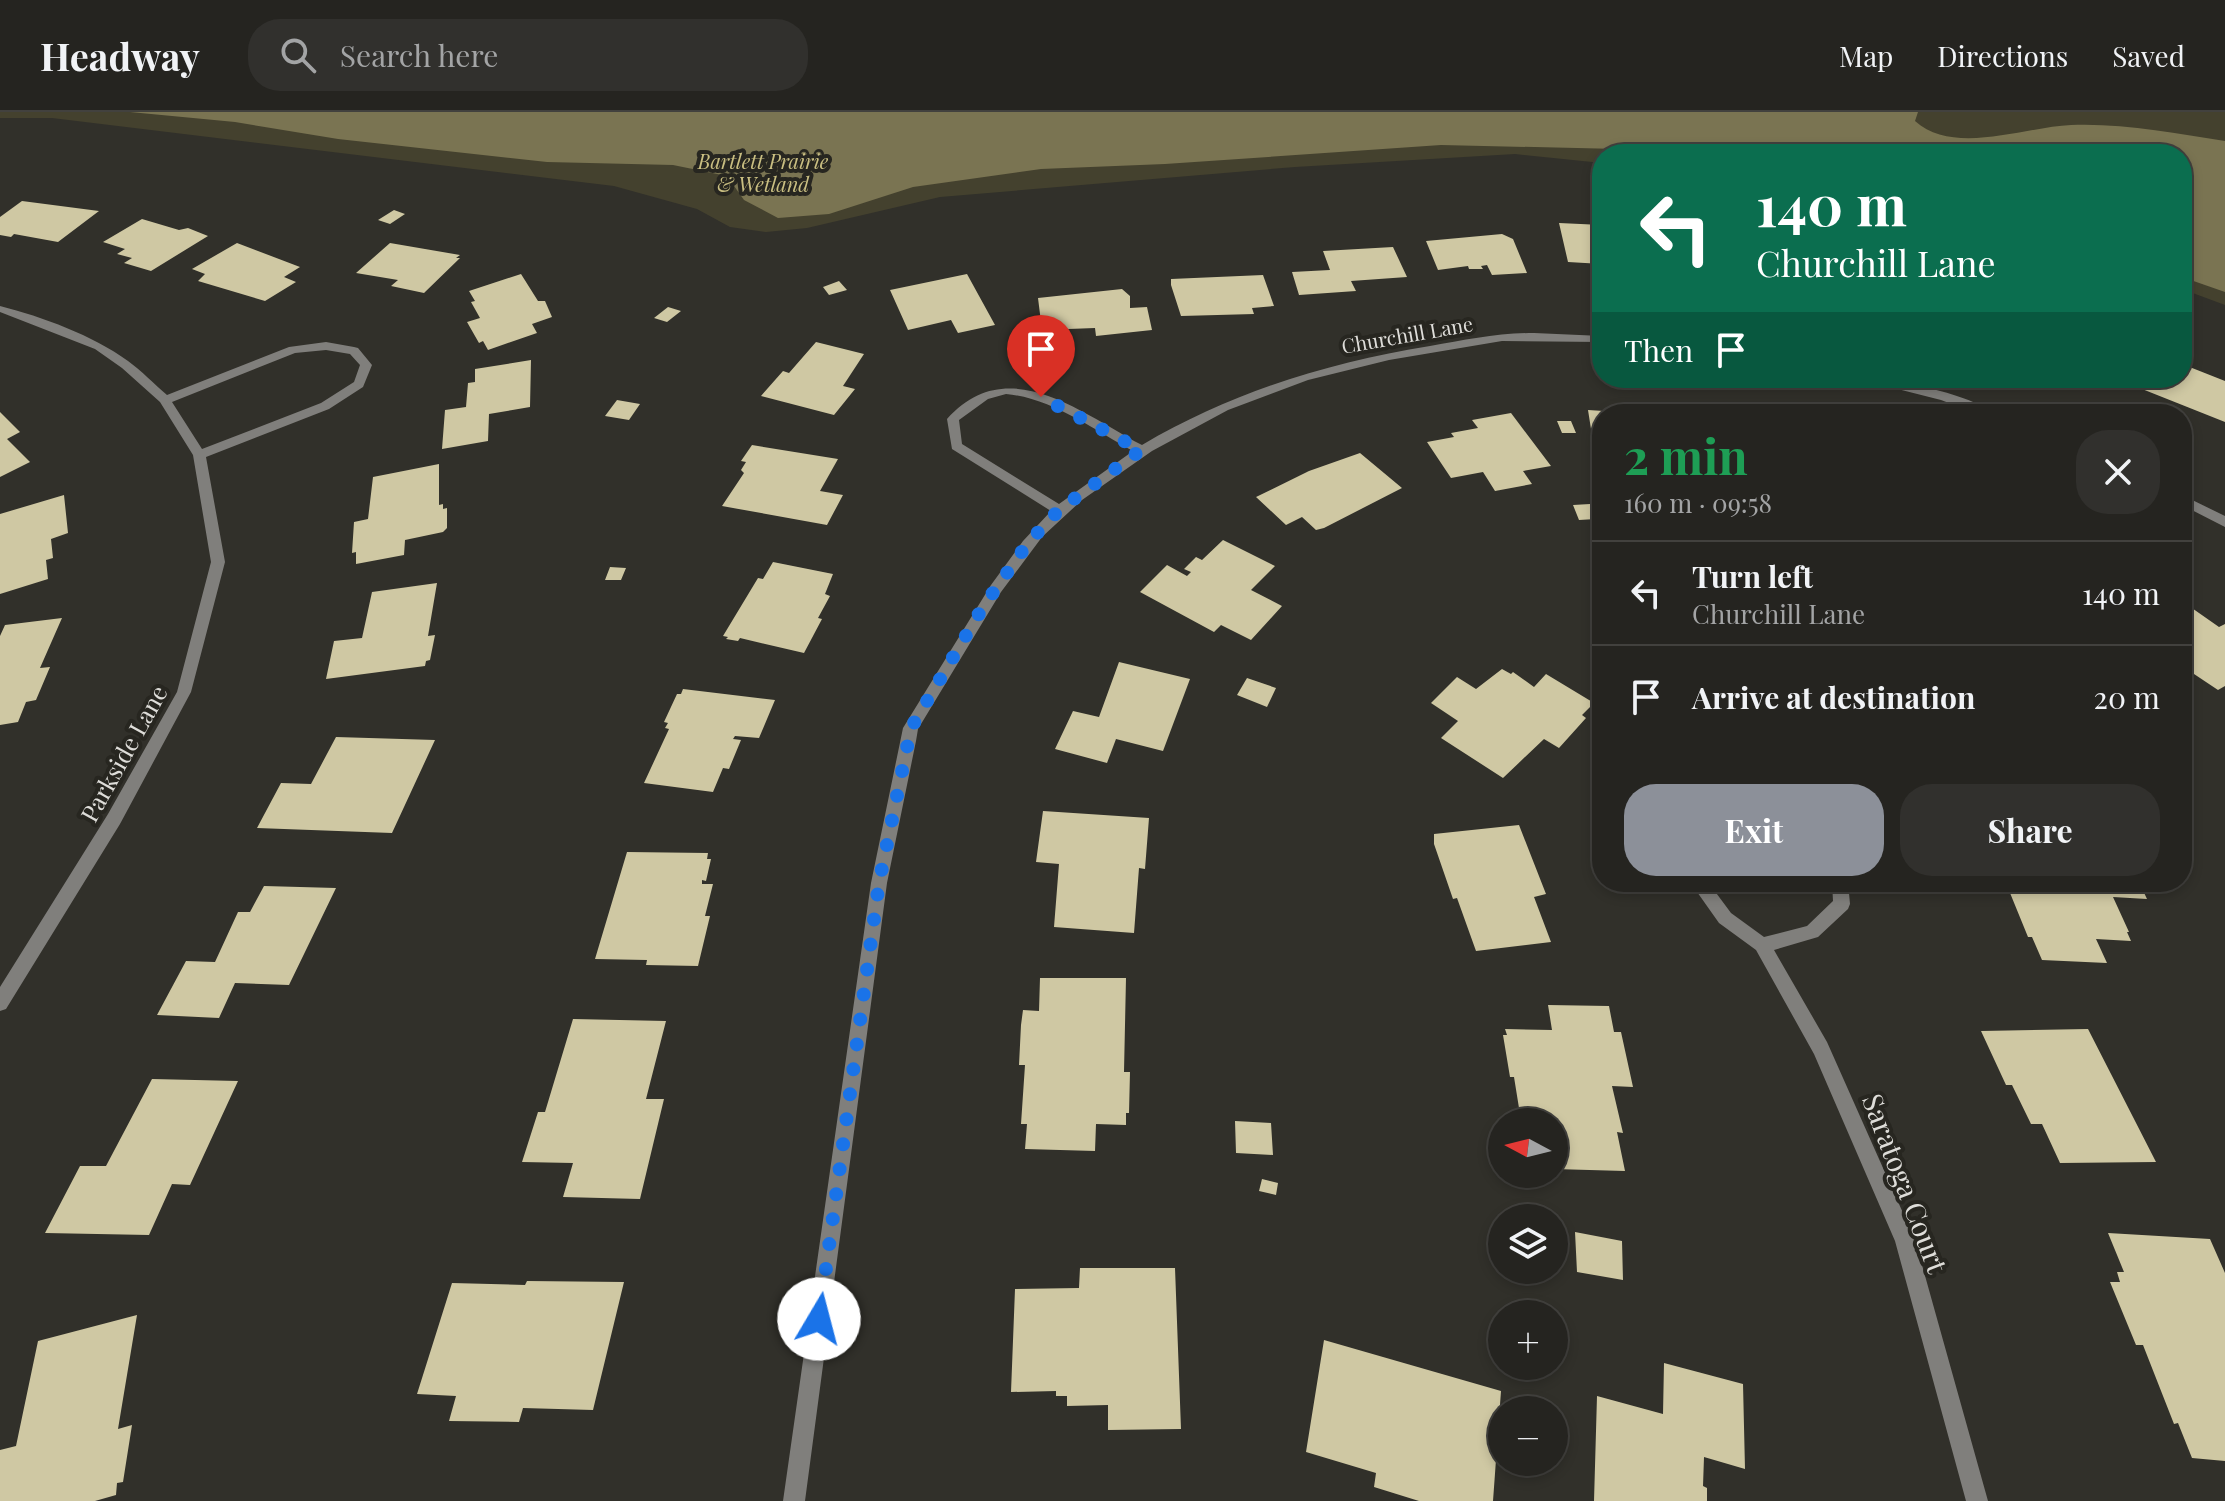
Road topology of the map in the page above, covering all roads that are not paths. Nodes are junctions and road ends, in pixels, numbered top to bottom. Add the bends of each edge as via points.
1 (0, 309) edge
2 (1592, 339) edge
3 (1909, 388) edge
4 (165, 400) junction
5 (1963, 404) edge
6 (1141, 450) junction
7 (199, 455) junction
8 (2192, 504) edge
9 (1059, 510) junction
10 (2225, 522) edge
11 (1706, 892) edge
12 (1841, 892) edge
13 (1762, 945) junction
14 (0, 1003) edge
15 (794, 1501) edge
16 (1977, 1501) edge

1 - 4 street, Parkside Lane via 99,347
2 - 6 street, Churchill Lane via 1508,337 1357,361 1253,393
3 - 5 street
4 - 7 street, Parkside Lane
4 - 7 street via 293,350 326,346 354,351 366,365 359,384 325,406
6 - 9 street, Churchill Lane
6 - 9 street via 1041,397 1008,390 979,398 953,419 956,446
7 - 14 street, Parkside Lane via 218,562 184,692 114,819
8 - 10 street
9 - 15 street, Churchill Lane via 1028,543 983,607 911,728 879,883
11 - 13 street, Saratoga Court via 1725,918
12 - 13 street via 1842,904 1812,932
13 - 16 street, Saratoga Court via 1811,1026 1905,1240

